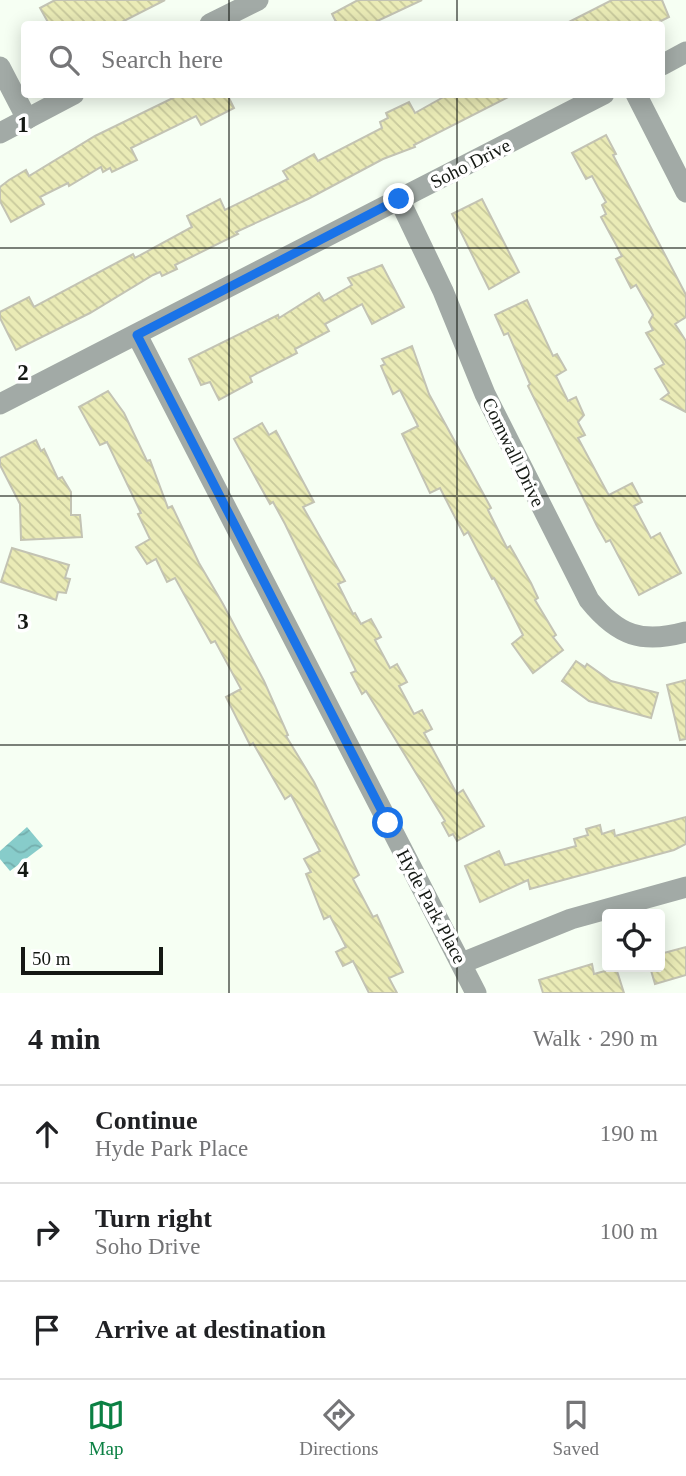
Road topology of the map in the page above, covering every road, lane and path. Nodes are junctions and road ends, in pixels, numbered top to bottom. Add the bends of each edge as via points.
1 (258, 0) edge
2 (216, 21) edge
3 (686, 52) edge
4 (665, 63) edge
5 (0, 67) edge
6 (66, 98) edge
7 (596, 98) edge
8 (638, 98) edge
9 (27, 119) junction
10 (0, 133) edge
11 (686, 192) edge
12 (399, 199) junction
13 (137, 335) junction
14 (0, 404) edge
15 (686, 632) edge
16 (686, 887) edge
17 (462, 963) junction
18 (476, 993) edge

1 - 2 street
3 - 4 street
5 - 9 street
6 - 9 street
7 - 12 street, Soho Drive
8 - 11 street
9 - 10 street
12 - 13 street, Soho Drive
12 - 15 street, Cornwall Drive via 443,290 485,394 589,600 603,618 632,635 666,637
13 - 14 street, Soho Drive
13 - 17 street, Hyde Park Place
16 - 17 street via 571,919
17 - 18 street, Hyde Park Place

